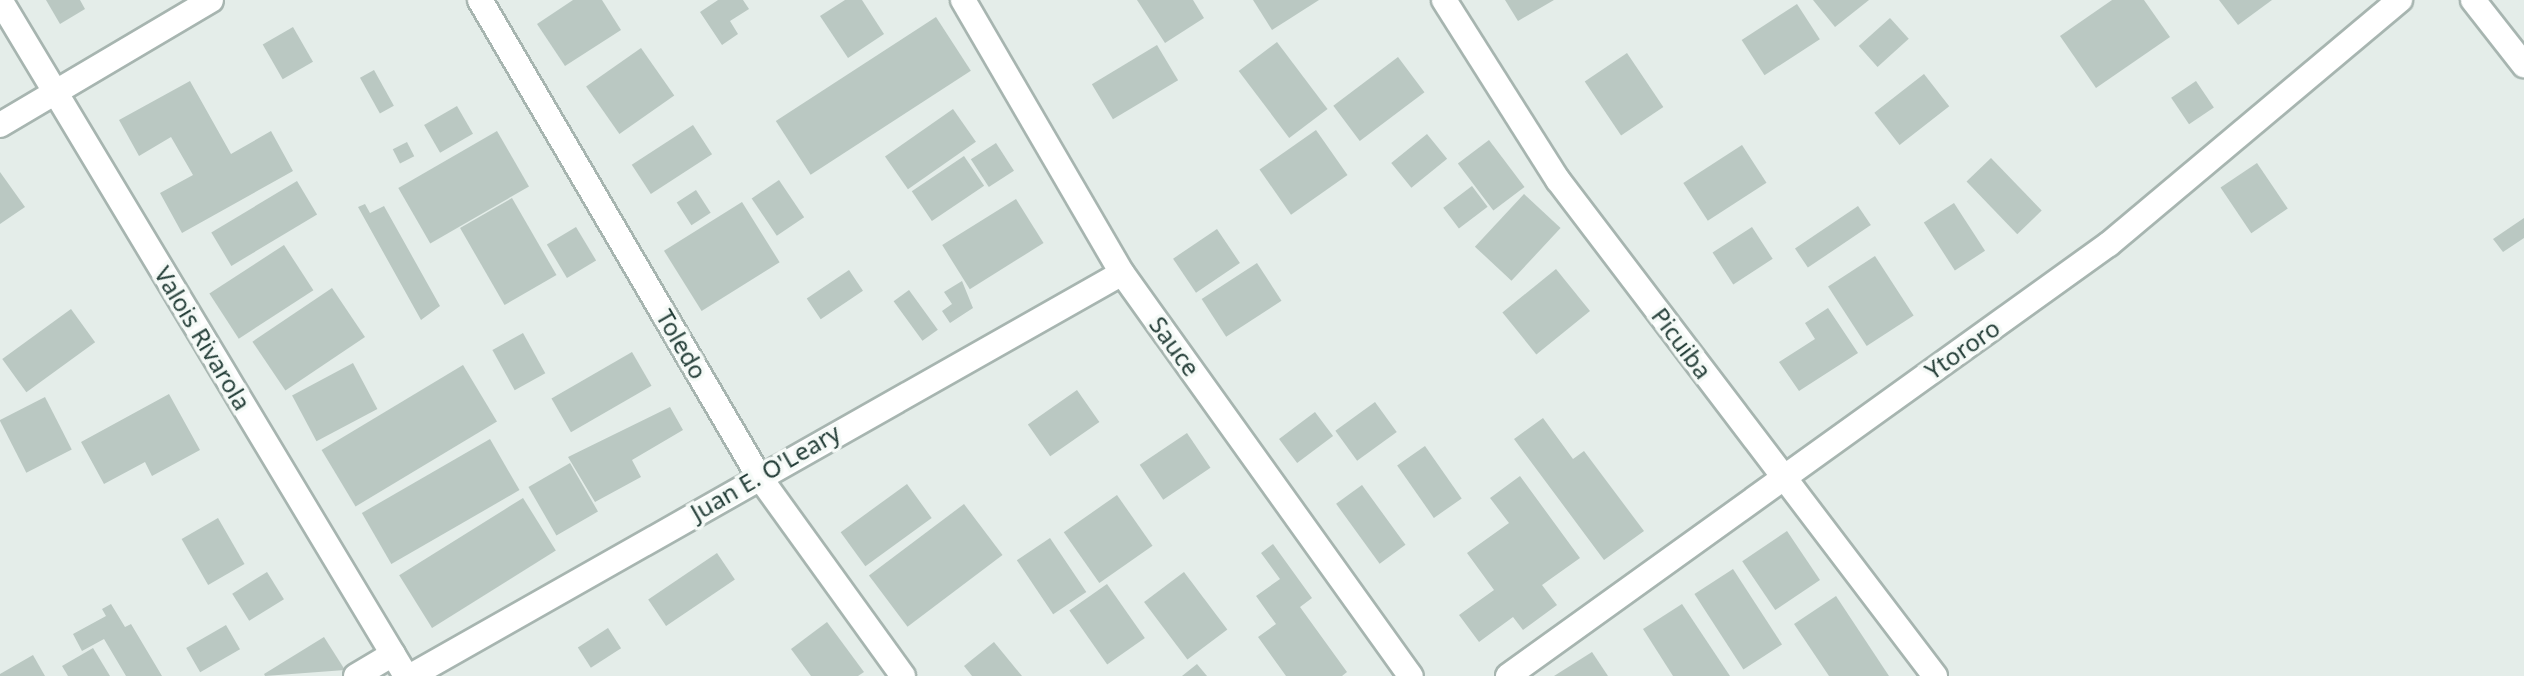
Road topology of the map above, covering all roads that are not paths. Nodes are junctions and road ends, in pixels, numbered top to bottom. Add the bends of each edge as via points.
1 (0, 0) edge
2 (211, 0) edge
3 (480, 0) edge
4 (963, 0) edge
5 (1444, 0) edge
6 (2400, 0) edge
7 (2473, 0) edge
8 (2524, 65) edge
9 (55, 92) junction
10 (0, 125) edge
11 (1122, 273) junction
12 (758, 475) junction
13 (1783, 477) junction
14 (393, 654) junction
15 (356, 676) edge
16 (409, 676) edge
17 (903, 676) edge
18 (1411, 676) edge
19 (1508, 676) edge
20 (1935, 676) edge

1 - 9 street, Valois Rivarola
2 - 9 street
3 - 12 street, Toledo
4 - 11 street, Sauce
5 - 13 street, Picuiba via 1558,180
6 - 13 street, Ytororo via 2109,244
7 - 8 street
9 - 10 street
9 - 14 street, Valois Rivarola
11 - 12 street, Juan E. O'Leary
11 - 18 street, Sauce
12 - 16 street, Juan E. O'Leary
12 - 17 street, Toledo
13 - 19 street, Ytororo
13 - 20 street, Picuiba
14 - 15 street
14 - 16 street, Valois Rivarola

